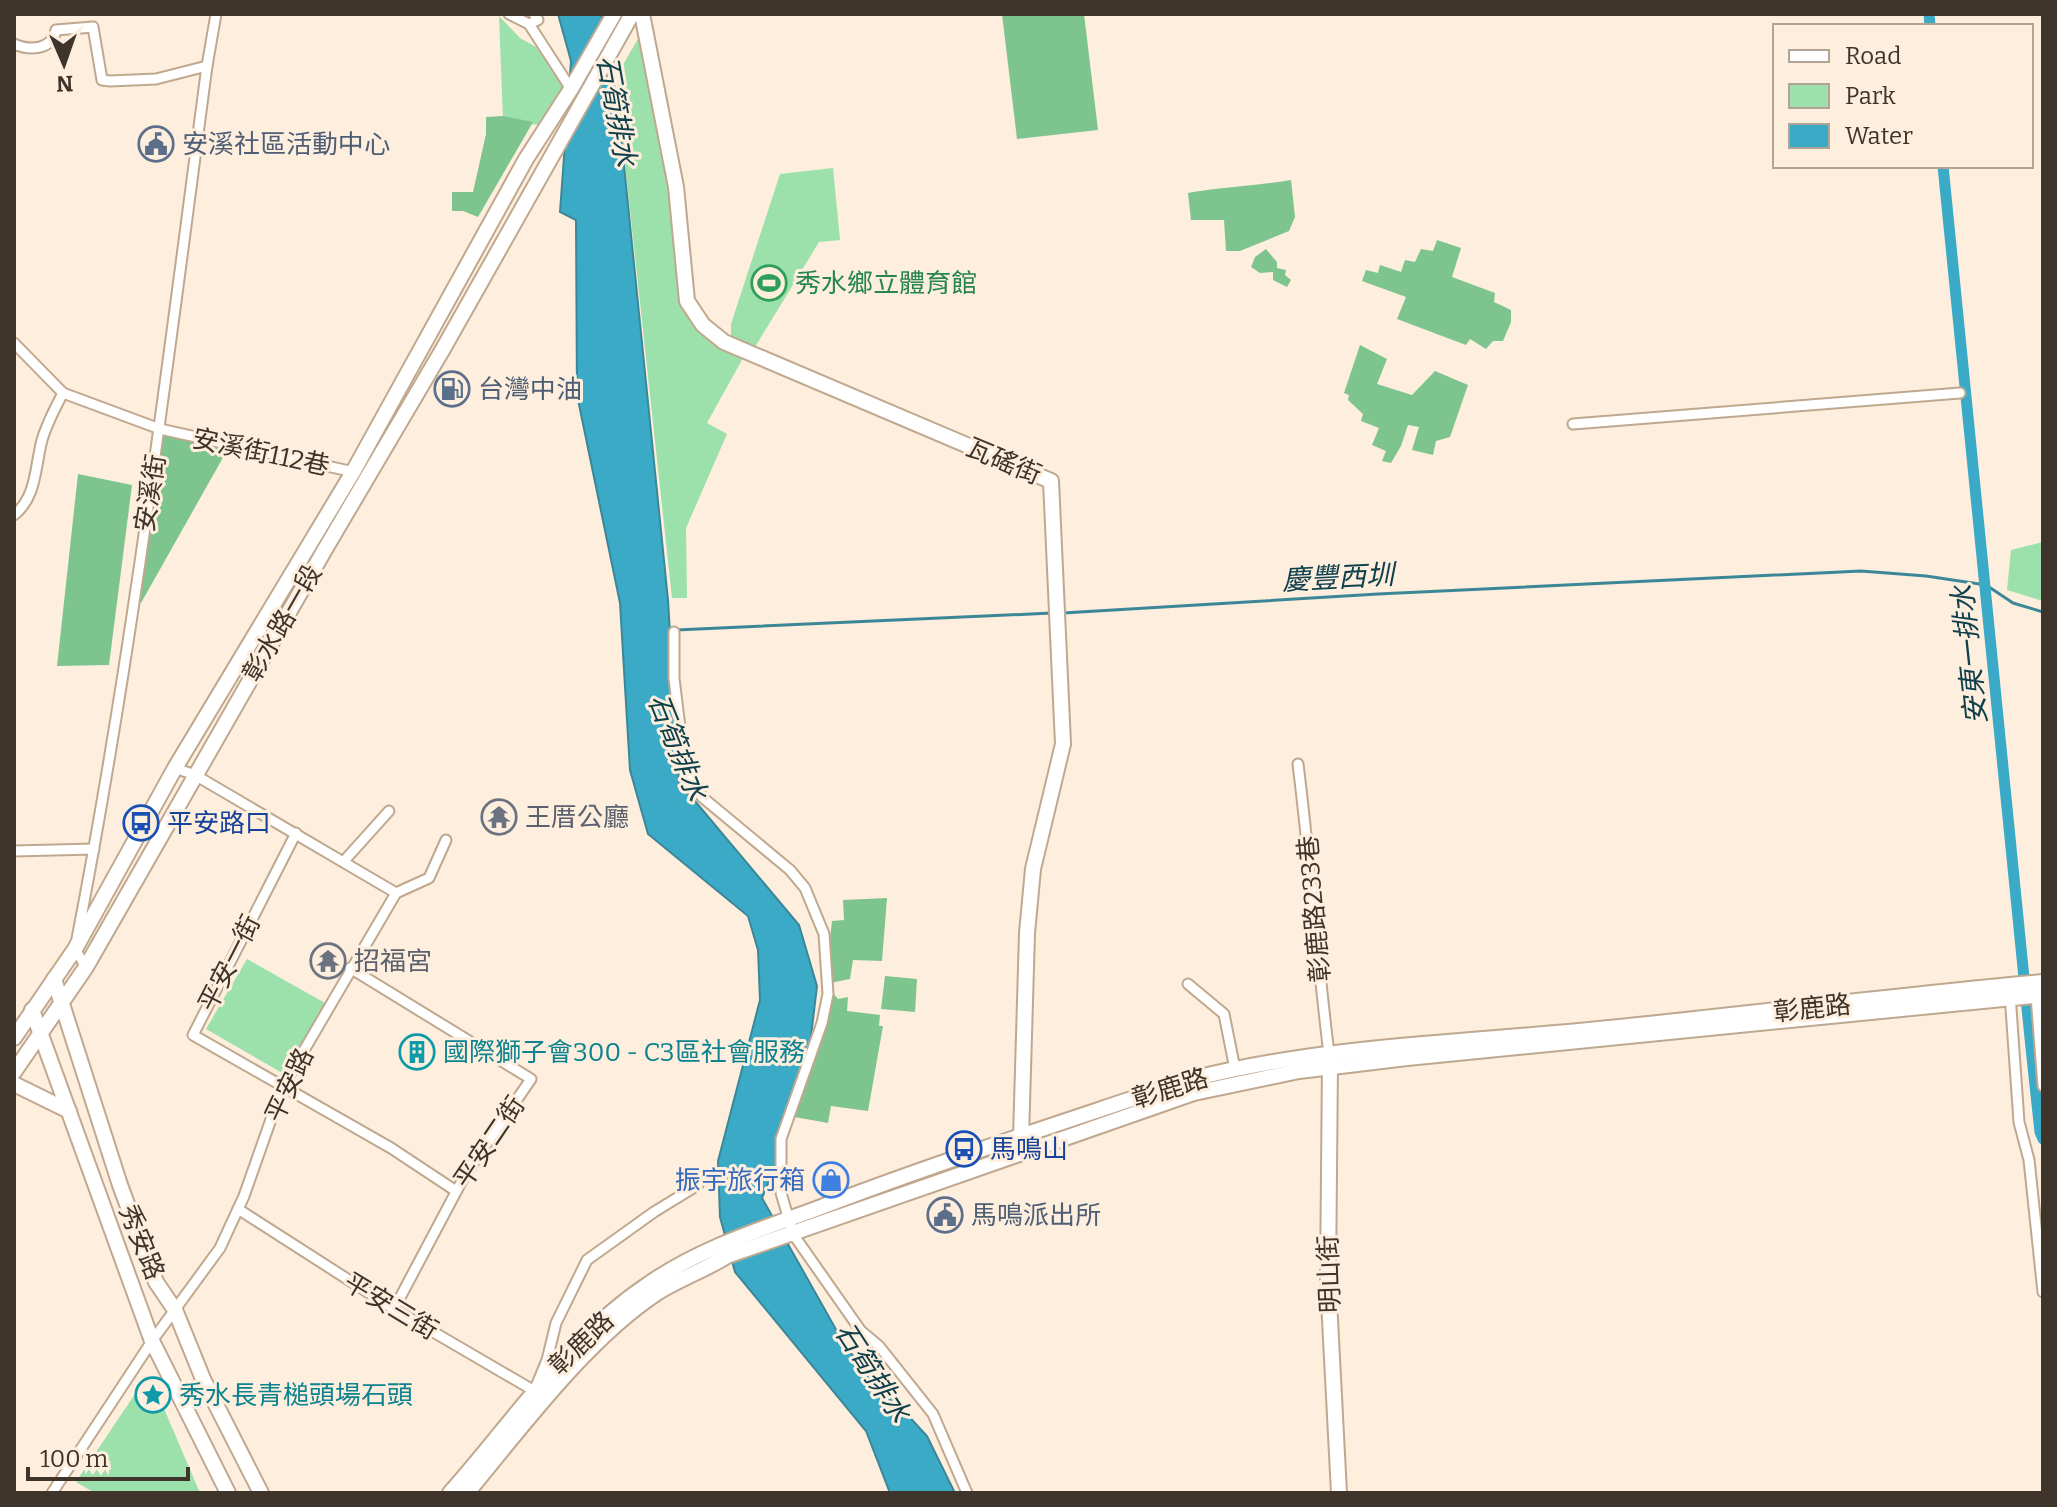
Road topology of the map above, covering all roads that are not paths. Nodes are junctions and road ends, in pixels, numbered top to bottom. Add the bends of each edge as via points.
1 (216, 14) edge
2 (509, 14) edge
3 (534, 14) edge
4 (614, 14) edge
5 (632, 14) edge
6 (642, 14) edge
7 (529, 24) junction
8 (14, 44) edge
9 (207, 66) junction
10 (571, 89) junction
11 (14, 343) edge
12 (63, 393) junction
13 (1960, 393) dead end
14 (1573, 424) dead end
15 (160, 429) junction
16 (353, 472) junction
17 (366, 481) junction
18 (14, 515) edge
19 (674, 632) dead end
20 (1298, 764) dead end
21 (175, 768) junction
22 (195, 775) junction
23 (389, 811) dead end
24 (296, 833) junction
25 (446, 840) dead end
26 (94, 849) junction
27 (14, 851) edge
28 (344, 861) junction
29 (396, 893) junction
30 (75, 949) junction
31 (86, 967) junction
32 (350, 968) junction
33 (54, 979) junction
34 (1188, 984) dead end
35 (2039, 989) edge
36 (2010, 992) junction
37 (62, 1001) junction
38 (32, 1010) junction
39 (40, 1032) junction
40 (14, 1038) edge
41 (1330, 1061) junction
42 (1235, 1069) junction
43 (14, 1072) edge
44 (14, 1084) edge
45 (2043, 1086) edge
46 (1191, 1087) junction
47 (282, 1088) junction
48 (69, 1111) junction
49 (1021, 1138) junction
50 (996, 1163) junction
51 (698, 1185) dead end
52 (456, 1191) junction
53 (238, 1209) junction
54 (785, 1220) junction
55 (790, 1235) junction
56 (2043, 1292) edge
57 (394, 1309) junction
58 (175, 1310) junction
59 (152, 1341) junction
60 (540, 1395) junction
61 (52, 1493) edge
62 (228, 1493) edge
63 (261, 1493) edge
64 (450, 1493) edge
65 (467, 1493) edge
66 (967, 1493) edge
67 (1339, 1493) edge

1 - 9 street, 安溪街
2 - 7 street
3 - 7 street via 538,20
4 - 10 main road, 彰水路一段
5 - 17 main road, 彰水路一段
6 - 49 main road, 瓦磘街 via 676,187 687,301 703,325 724,342 1051,481 1063,744 1033,869
7 - 10 street
8 - 9 street via 40,47 56,30 93,27 102,80 110,81 156,79
9 - 15 street, 安溪街
10 - 16 main road, 彰水路一段 via 526,159
11 - 12 street, 安溪街112巷
12 - 15 street, 安溪街112巷
12 - 18 street via 42,441 27,503
13 - 14 street
15 - 16 street, 安溪街112巷
15 - 26 street, 安溪街
16 - 17 street, 安溪街112巷
16 - 21 main road, 彰水路一段
17 - 22 main road, 彰水路一段
19 - 54 street via 674,678 691,775 702,797 790,870 805,888 824,934 828,994 822,1023 781,1139
20 - 41 street, 彰鹿路233巷
21 - 22 street
21 - 30 main road, 彰水路一段
22 - 24 street
22 - 31 main road, 彰水路一段
23 - 28 street
24 - 28 street
24 - 47 street, 平安一街 via 193,1035
25 - 29 street via 429,878
26 - 27 street
26 - 30 street, 安溪街
28 - 29 street
29 - 32 street, 平安路
30 - 31 street
30 - 33 main road, 彰水路一段
31 - 37 main road, 彰水路一段
32 - 47 street, 平安路
32 - 52 street, 平安二街 via 531,1079
33 - 37 main road, 秀安路
33 - 38 main road, 彰水路一段
34 - 42 street via 1224,1014
35 - 36 main road, 彰鹿路
35 - 45 street
36 - 41 main road, 彰鹿路 via 1422,1056
36 - 56 street via 2019,1122 2029,1160
37 - 39 main road, 彰水路一段
37 - 58 main road, 秀安路 via 120,1185 156,1282
38 - 39 main road, 秀安路
38 - 40 main road, 彰水路一段
39 - 43 main road, 彰水路一段
39 - 48 main road, 秀安路
41 - 42 main road, 彰鹿路
41 - 46 main road, 彰鹿路 via 1299,1071
41 - 67 main road, 明山街 via 1328,1281
42 - 46 main road, 彰鹿路
44 - 48 main road
46 - 49 main road, 彰鹿路
46 - 50 main road, 彰鹿路
47 - 52 street, 平安一街
47 - 53 street, 平安路
48 - 59 main road, 秀安路
49 - 50 main road
49 - 54 main road, 彰鹿路
50 - 55 main road, 彰鹿路
51 - 60 street via 587,1260 556,1323
52 - 57 street, 平安二街
53 - 57 street, 平安三街
53 - 58 street, 平安路 via 220,1248
54 - 55 street
54 - 60 main road, 彰鹿路 via 733,1239 651,1282 550,1371
55 - 60 main road, 彰鹿路 via 727,1256 657,1293
55 - 66 street via 861,1331 933,1414
57 - 60 street, 平安三街
58 - 59 street, 平安路
58 - 63 main road, 秀安路 via 203,1379
59 - 61 street, 平安路
59 - 62 main road, 秀安路
60 - 64 main road, 彰鹿路
60 - 65 main road, 彰鹿路

